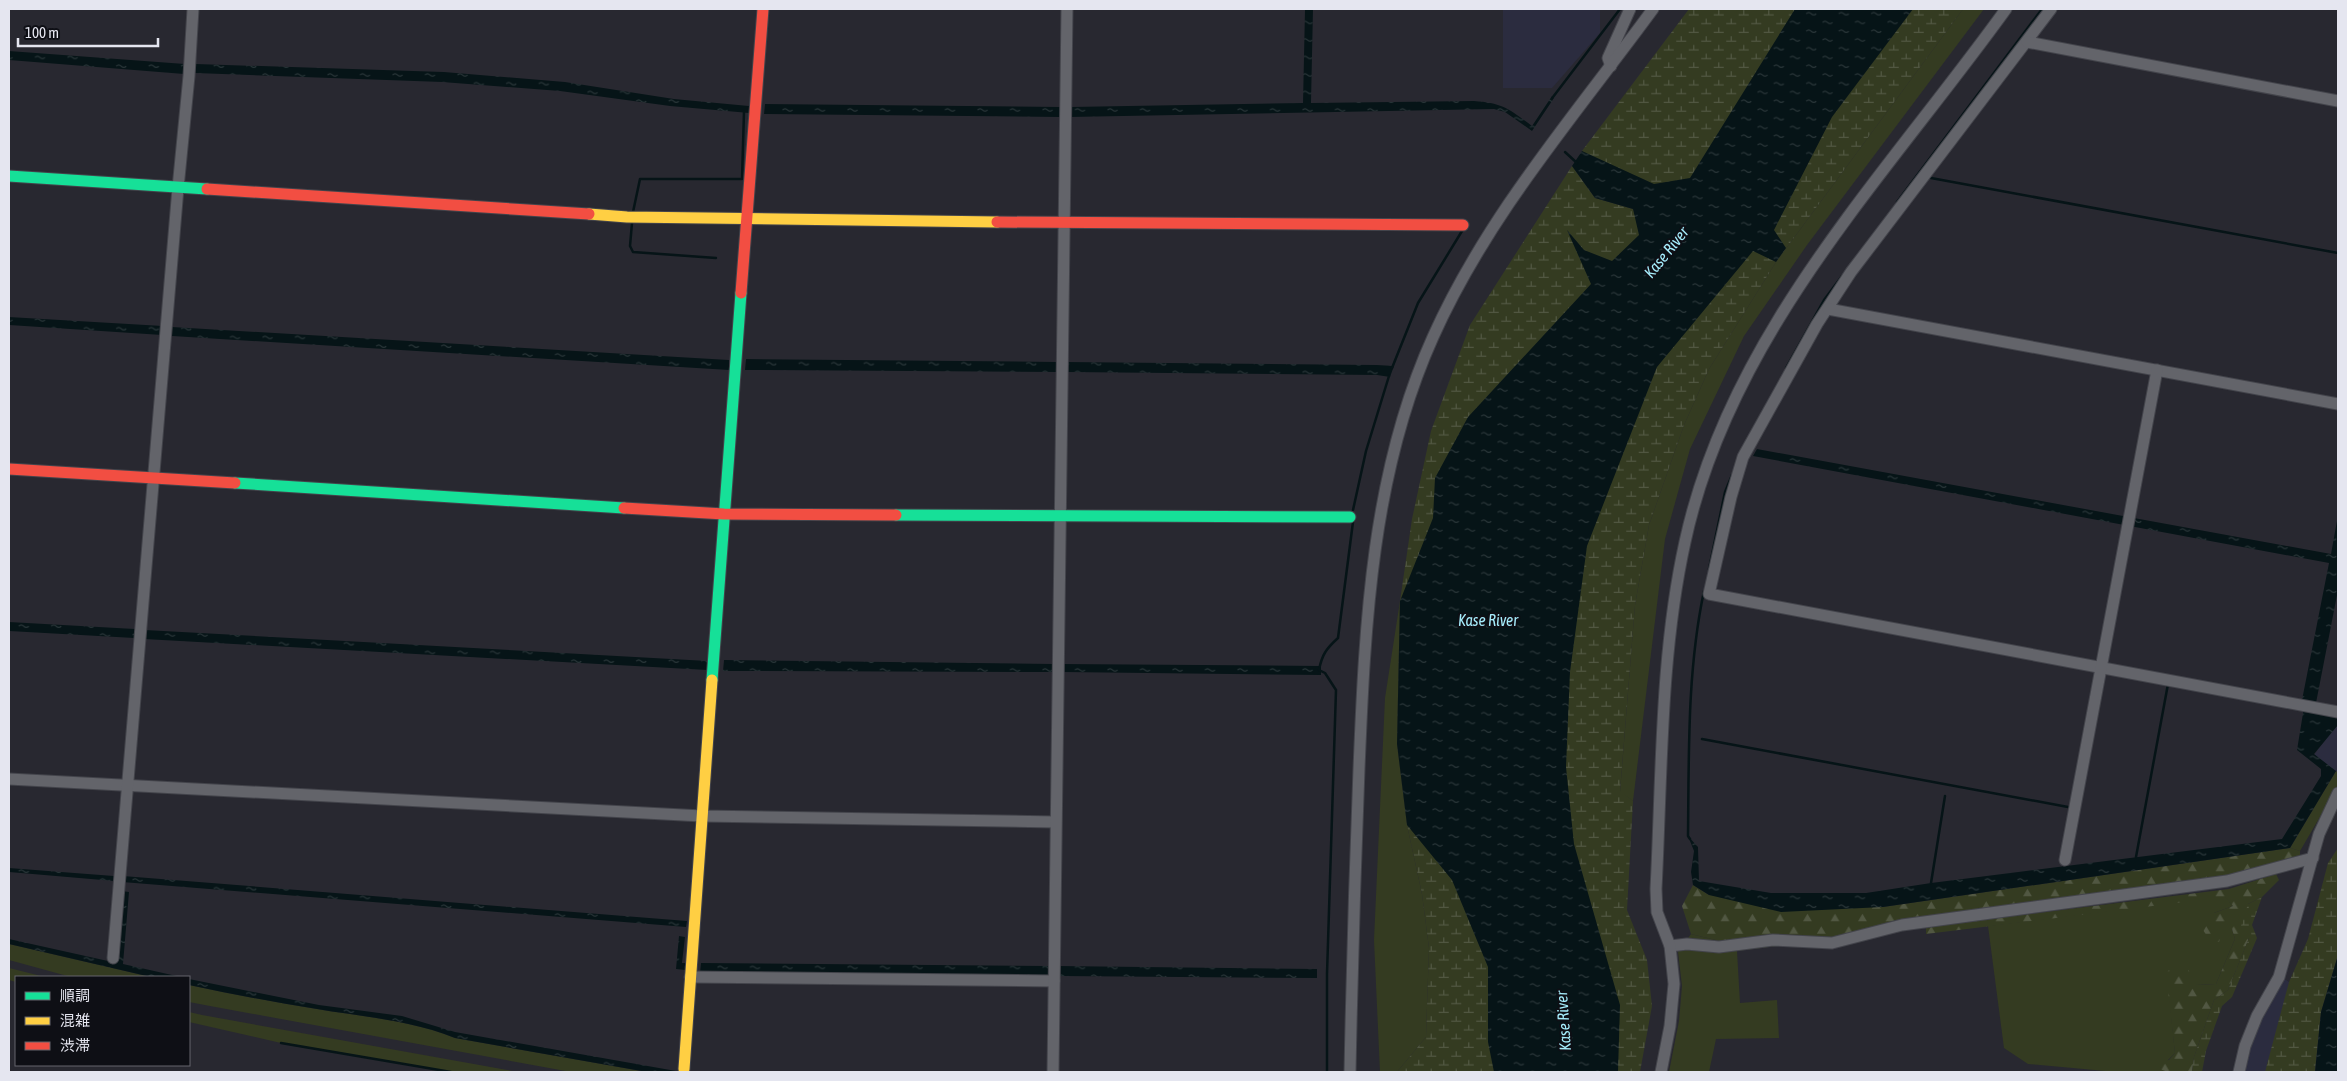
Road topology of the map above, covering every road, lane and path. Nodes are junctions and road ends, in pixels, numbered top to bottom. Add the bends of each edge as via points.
1 (193, 9) edge
2 (763, 9) edge
3 (1067, 9) edge
4 (1630, 9) edge
5 (1653, 9) edge
6 (2006, 9) edge
7 (2051, 9) edge
8 (2027, 42) junction
9 (1611, 66) junction
10 (2338, 102) edge
11 (9, 176) edge
12 (178, 188) junction
13 (746, 219) junction
14 (1064, 223) junction
15 (1463, 225) dead end
16 (1828, 309) junction
17 (2157, 370) junction
18 (2338, 404) edge
19 (9, 469) edge
20 (154, 478) junction
21 (724, 514) junction
22 (1060, 516) junction
23 (1350, 517) dead end
24 (2101, 667) junction
25 (2338, 712) edge
26 (9, 779) edge
27 (127, 786) junction
28 (2338, 793) edge
29 (702, 816) junction
30 (1055, 822) junction
31 (2313, 858) junction
32 (2065, 860) dead end
33 (1670, 946) junction
34 (113, 958) dead end
35 (690, 977) junction
36 (1054, 981) junction
37 (684, 1071) edge
38 (1053, 1072) edge
39 (1350, 1072) edge
40 (1662, 1072) edge
41 (2239, 1072) edge

1 - 12 street via 190,76
2 - 13 street
3 - 14 street
4 - 9 street via 1608,58
5 - 9 street
6 - 33 street via 1825,248 1741,385 1715,443 1685,541 1668,661 1656,889 1658,912
7 - 8 street
8 - 10 street
8 - 16 street via 1851,272
9 - 39 street via 1537,164 1466,272 1433,338 1398,434 1381,511 1366,648 1352,935
11 - 12 street
12 - 13 street via 595,215
12 - 20 street
13 - 14 street
13 - 21 street
14 - 15 street
14 - 22 street
16 - 17 street
16 - 24 street via 1743,457 1709,594
17 - 18 street
17 - 24 street
19 - 20 street
20 - 21 street
20 - 27 street
21 - 22 street
21 - 29 street
22 - 23 street
22 - 30 street
24 - 25 street
24 - 32 street
26 - 27 street
27 - 29 street
27 - 34 street
28 - 31 street via 2319,834
29 - 30 street
29 - 35 street
30 - 36 street
31 - 33 street via 2227,881 1902,926 1832,943 1773,940 1719,947
31 - 41 street via 2279,977 2257,1016
33 - 40 street via 1674,984
35 - 36 street
35 - 37 street
36 - 38 street

